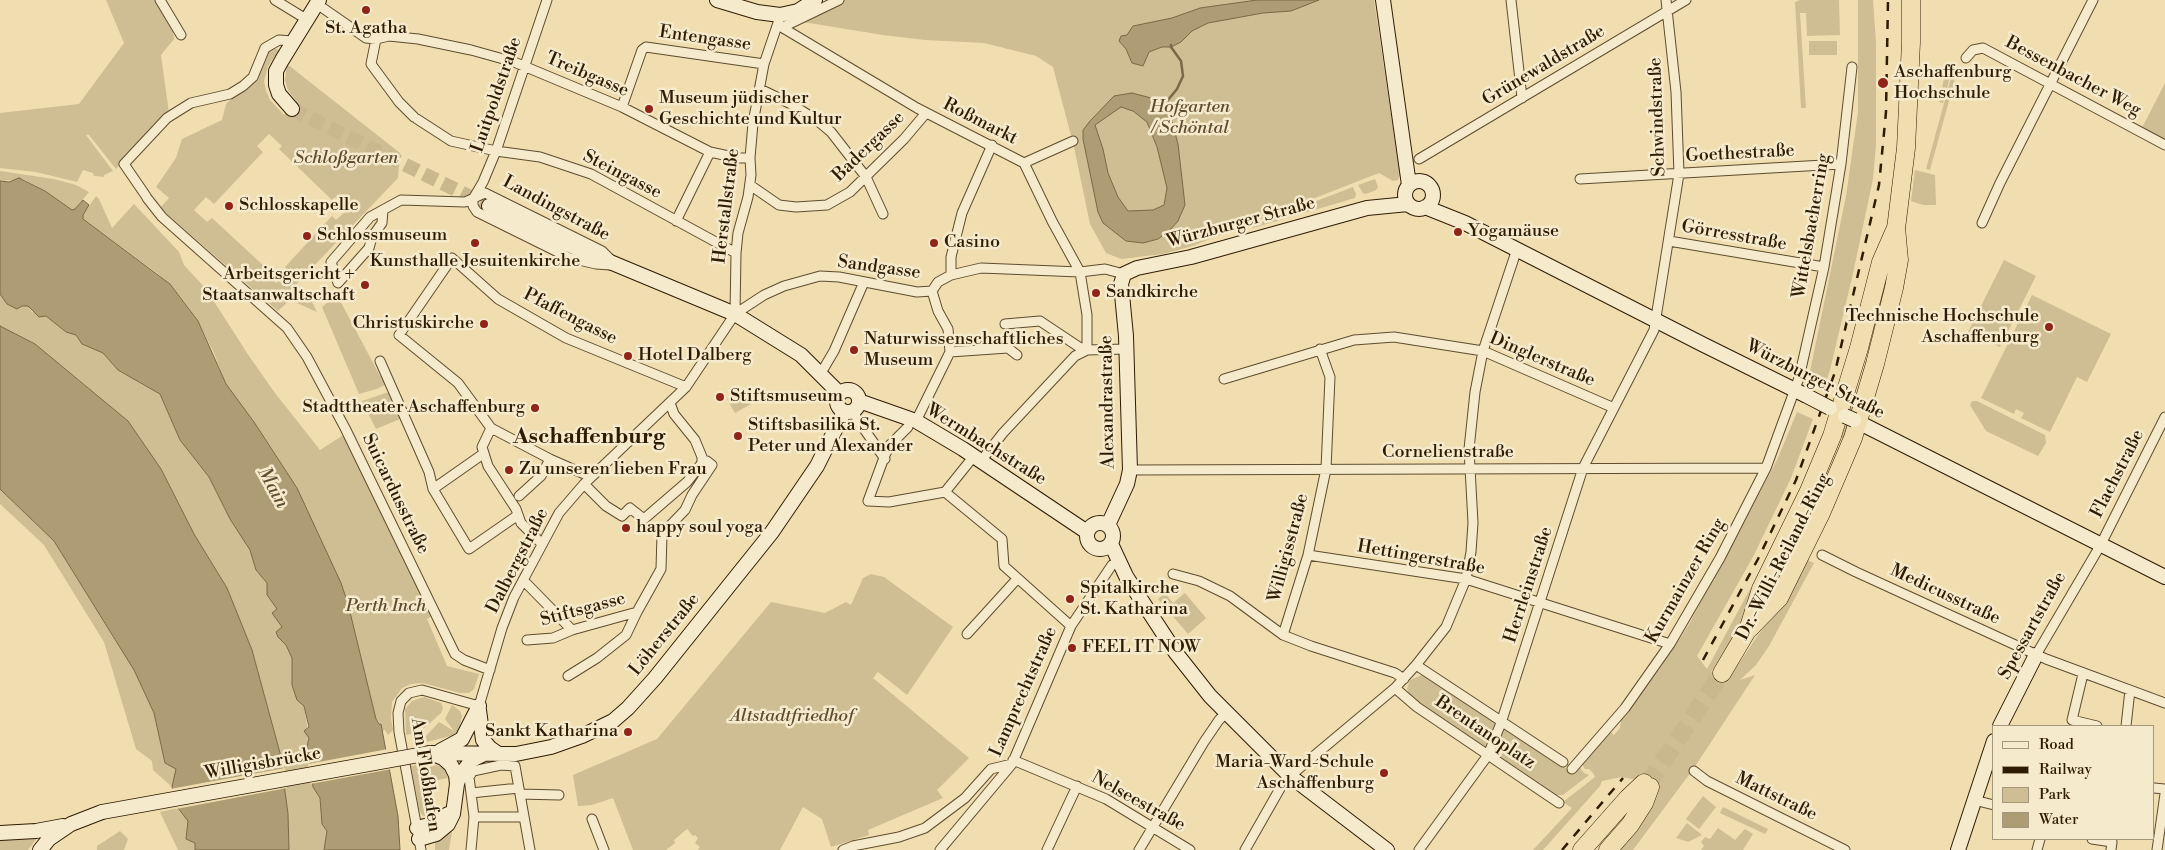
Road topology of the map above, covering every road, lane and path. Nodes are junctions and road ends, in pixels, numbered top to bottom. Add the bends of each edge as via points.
1 (160, 0) edge
2 (274, 0) edge
3 (547, 0) edge
4 (717, 0) edge
5 (815, 0) edge
6 (839, 0) edge
7 (1382, 0) edge
8 (1511, 0) edge
9 (1666, 0) edge
10 (1686, 0) edge
11 (1901, 0) edge
12 (1911, 0) edge
13 (1922, 0) edge
14 (2093, 0) edge
15 (318, 2) edge
16 (1668, 10) junction
17 (306, 19) junction
18 (780, 22) junction
19 (181, 35) dead end
20 (376, 39) junction
21 (293, 41) junction
22 (1911, 42) junction
23 (1966, 58) dead end
24 (764, 64) junction
25 (525, 66) junction
26 (1852, 67) dead end
27 (2050, 83) junction
28 (760, 89) junction
29 (1522, 98) junction
30 (622, 107) junction
31 (292, 109) tunnel mouth
32 (926, 113) junction
33 (1073, 141) dead end
34 (1402, 142) junction
35 (992, 145) junction
36 (2165, 145) edge
37 (496, 151) junction
38 (710, 152) junction
39 (750, 158) junction
40 (1419, 159) dead end
41 (1024, 163) junction
42 (1841, 164) junction
43 (1679, 174) junction
44 (866, 177) junction
45 (1580, 180) dead end
46 (483, 182) junction
47 (1424, 182) junction
48 (750, 185) junction
49 (1407, 193) junction
50 (473, 199) junction
51 (1429, 202) junction
52 (484, 204) junction
53 (383, 211) junction
54 (883, 214) dead end
55 (676, 222) junction
56 (1982, 223) dead end
57 (1896, 227) junction
58 (1669, 241) junction
59 (1517, 249) junction
60 (736, 253) junction
61 (1824, 268) junction
62 (1080, 272) junction
63 (1124, 274) junction
64 (951, 275) junction
65 (864, 282) junction
66 (932, 291) junction
67 (735, 314) junction
68 (1656, 321) junction
69 (1005, 324) dead end
70 (1126, 349) junction
71 (1320, 349) junction
72 (1088, 350) junction
73 (1483, 351) junction
74 (950, 352) junction
75 (1017, 355) dead end
76 (380, 361) dead end
77 (821, 373) junction
78 (1224, 379) dead end
79 (686, 387) junction
80 (1800, 387) junction
81 (839, 394) junction
82 (1855, 400) tunnel mouth
83 (670, 403) junction
84 (852, 408) junction
85 (1614, 408) junction
86 (1845, 416) junction
87 (2165, 417) edge
88 (912, 424) junction
89 (491, 428) junction
90 (1842, 438) tunnel mouth
91 (483, 454) junction
92 (977, 458) junction
93 (550, 459) junction
94 (885, 459) junction
95 (702, 462) junction
96 (1583, 468) junction
97 (1766, 468) junction
98 (1326, 469) junction
99 (1130, 470) junction
100 (1469, 470) junction
101 (588, 480) junction
102 (433, 489) junction
103 (945, 492) junction
104 (514, 498) junction
105 (518, 515) junction
106 (1108, 524) junction
107 (1087, 532) junction
108 (542, 544) junction
109 (2100, 546) junction
110 (1107, 547) junction
111 (1308, 555) junction
112 (1822, 555) dead end
113 (1115, 563) junction
114 (1172, 574) dead end
115 (2165, 577) edge
116 (1017, 579) junction
117 (1466, 579) junction
118 (524, 580) junction
119 (1541, 602) junction
120 (638, 612) junction
121 (1071, 626) junction
122 (1749, 629) junction
123 (572, 630) junction
124 (967, 634) dead end
125 (1283, 635) junction
126 (527, 640) dead end
127 (1670, 644) junction
128 (2036, 655) junction
129 (1416, 665) junction
130 (490, 670) junction
131 (1722, 673) tunnel mouth
132 (2083, 674) junction
133 (568, 676) dead end
134 (1404, 679) junction
135 (1394, 688) junction
136 (2130, 690) junction
137 (2165, 703) edge
138 (479, 706) junction
139 (1226, 713) junction
140 (1501, 723) junction
141 (2001, 725) edge
142 (2093, 725) edge
143 (2126, 725) edge
144 (1992, 747) edge
145 (433, 753) junction
146 (484, 754) junction
147 (501, 755) junction
148 (1488, 755) junction
149 (1013, 762) junction
150 (1563, 762) dead end
151 (1572, 769) dead end
152 (1694, 771) dead end
153 (1290, 776) junction
154 (457, 784) junction
155 (1647, 785) junction
156 (1077, 786) junction
157 (519, 791) junction
158 (471, 793) junction
159 (2165, 794) edge
160 (559, 795) dead end
161 (2165, 799) edge
162 (1974, 800) junction
163 (1559, 803) dead end
164 (1992, 804) edge
165 (474, 817) junction
166 (523, 817) junction
167 (592, 819) dead end
168 (74, 822) junction
169 (1151, 827) junction
170 (0, 833) edge
171 (419, 839) edge
172 (2099, 840) edge
173 (1383, 848) edge
174 (40, 850) edge
175 (471, 850) edge
176 (530, 850) edge
177 (604, 850) edge
178 (843, 850) edge
179 (940, 850) edge
180 (1047, 850) edge
181 (1139, 850) edge
182 (1190, 850) edge
183 (1245, 850) edge
184 (1419, 850) edge
185 (1582, 850) edge
186 (1596, 850) edge
187 (1608, 850) edge
188 (1845, 850) edge
189 (1958, 850) edge
190 (2111, 850) edge
191 (2157, 850) edge

1 - 19 street
2 - 17 street
3 - 25 street, Luitpoldstraße
4 - 18 main road
5 - 18 main road
6 - 18 street
7 - 34 main road
8 - 29 street
9 - 16 street, Schwindstraße
10 - 16 street, Grünewaldstraße
11 - 22 highway via 1901,16
12 - 22 highway
13 - 22 highway via 1922,15
14 - 27 street
15 - 17 main road
15 - 20 street via 366,38
16 - 29 street, Grünewaldstraße
16 - 43 street, Schwindstraße
17 - 21 main road
18 - 24 street, Herstallstraße
18 - 32 street, Roßmarkt
20 - 25 street, Treibgasse via 389,36 443,44
20 - 37 street, Steingasse via 371,64 415,118 450,141
21 - 31 main road via 276,78 279,94
21 - 130 street, Suicardusstraße via 279,40 265,48 253,78 230,94 191,104 167,118 124,164 162,217 287,328 307,357 345,428 455,654
22 - 57 highway via 1906,148
23 - 27 street, Bessenbacher Weg via 1973,50 1983,48
24 - 28 street, Herstallstraße
24 - 30 street, Entengasse via 646,48 642,50
25 - 30 street, Treibgasse
25 - 37 street, Luitpoldstraße
26 - 42 street, Wittelsbacherring
27 - 36 street, Bessenbacher Weg
27 - 56 street
28 - 39 street, Herstallstraße
28 - 44 street via 818,121 841,143
29 - 40 street, Grünewaldstraße
30 - 38 street, Treibgasse
32 - 35 street, Roßmarkt
32 - 44 street, Badergasse
33 - 41 street
34 - 47 main road
34 - 49 main road
35 - 41 street, Roßmarkt
35 - 64 street via 962,213 951,257
37 - 46 street, Luitpoldstraße
37 - 55 street, Steingasse via 540,157 590,174
38 - 39 street, Treibgasse
38 - 55 street
39 - 48 street, Herstallstraße
41 - 62 street, Roßmarkt
42 - 43 street, Goethestraße
42 - 61 street, Wittelsbacherring
43 - 45 street, Goethestraße
43 - 58 street, Schwindstraße
44 - 48 street, Badergasse via 850,192 826,205 796,207 779,204
44 - 54 street
46 - 50 street, Luitpoldstraße
46 - 52 street, Landingstraße
47 - 49 main road via 1416,181
47 - 51 main road via 1430,187
48 - 60 street, Herstallstraße
49 - 51 main road via 1418,209
49 - 63 main road, Würzburger Straße via 1368,208 1198,255 1136,268
50 - 52 street
50 - 52 street via 473,206
50 - 53 street via 458,202 401,200
51 - 59 main road, Würzburger Straße via 1448,215
52 - 67 main road, Landingstraße via 617,266
53 - 53 street via 370,217 330,262 338,283 370,248 372,237 382,223
55 - 60 street, Steingasse
57 - 82 highway via 1885,287
57 - 86 highway via 1881,262
57 - 86 highway via 1899,260 1894,288
58 - 61 street, Görresstraße
58 - 68 street, Schwindstraße
59 - 68 main road, Würzburger Straße
59 - 73 street
60 - 67 street, Herstallstraße
61 - 80 street, Wittelsbacherring
62 - 63 street via 1105,269
62 - 64 street, Sandgasse via 982,268
62 - 72 street, Roßmarkt
63 - 70 main road, Alexandrastraße via 1121,284
64 - 66 street, Sandgasse via 938,282
65 - 66 street, Sandgasse via 917,292
65 - 67 street, Sandgasse via 820,276 801,280 764,295
65 - 77 street via 834,352
66 - 74 street via 948,330
67 - 77 main road via 788,346
67 - 79 street, Dalbergstraße
68 - 80 main road, Würzburger Straße
68 - 85 street, Herrleinstraße
69 - 72 street via 1040,321
70 - 72 street
70 - 99 main road, Alexandrastraße
71 - 73 street, Dinglerstraße via 1354,340 1394,337
71 - 78 street, Dinglerstraße
71 - 98 street, Willigisstraße via 1330,377
72 - 92 street via 1075,356
73 - 85 street, Dinglerstraße
73 - 100 street via 1475,392
74 - 75 street via 1008,348
74 - 88 street
76 - 102 street via 429,472
77 - 81 main road
79 - 83 street, Dalbergstraße
79 - 89 street, Pfaffengasse via 566,338 498,299 452,258 399,335 458,383
80 - 86 main road, Würzburger Straße, bridge
80 - 97 street, Kurmainzer Ring
81 - 84 main road via 837,405
81 - 84 main road via 842,390 852,390 858,396
83 - 95 street, Stiftsgasse via 674,414 695,440
83 - 101 street, Dalbergstraße
84 - 88 main road, Wermbachstraße
84 - 94 street
84 - 147 main road, Löherstraße via 772,532 628,708 612,721 582,736 532,751
85 - 96 street, Herrleinstraße
86 - 109 main road, Würzburger Straße
86 - 122 highway via 1821,514 1779,598
87 - 109 street, Flachstraße
88 - 92 main road, Wermbachstraße
88 - 94 street via 890,446
89 - 91 street via 482,447
89 - 93 street
90 - 122 highway, Dr.-Willi-Reiland-Ring via 1824,482
91 - 102 street
91 - 104 street via 488,466
92 - 103 street
92 - 107 main road, Wermbachstraße
93 - 101 street
93 - 104 street via 540,476
94 - 103 street via 868,501 889,502
95 - 101 street via 687,482 644,519 630,508 622,516 606,506
95 - 120 street, Stiftsgasse via 712,465 685,510 662,534 661,569
96 - 97 street, Cornelienstraße
96 - 100 street, Cornelienstraße
96 - 119 street, Herrleinstraße
97 - 127 street, Kurmainzer Ring via 1720,558
98 - 99 street, Cornelienstraße
98 - 100 street, Cornelienstraße
98 - 111 street, Willigisstraße
99 - 106 main road, Alexandrastraße via 1127,484
100 - 117 street via 1473,523
101 - 108 street, Dalbergstraße via 559,513
102 - 105 street via 469,549
103 - 116 street via 1002,539 1004,566
104 - 105 street
105 - 108 street via 521,524
106 - 107 main road via 1094,524
106 - 110 main road via 1114,534
107 - 110 main road via 1092,546
108 - 118 street, Dalbergstraße
109 - 115 main road, Würzburger Straße
109 - 128 street, Spessartstraße
110 - 113 main road
111 - 117 street, Hettingerstraße
111 - 125 street, Willigisstraße
112 - 128 street, Medicusstraße
113 - 121 street, Lamprechtstraße
113 - 139 main road via 1176,653
114 - 125 street via 1199,581 1230,596
116 - 121 street
116 - 124 street
117 - 119 street, Hettingerstraße
117 - 129 street via 1446,627
118 - 123 street
118 - 130 street, Dalbergstraße via 502,628
119 - 127 street, Hettingerstraße
119 - 140 street, Herrleinstraße
120 - 123 street, Stiftsgasse
120 - 133 street via 626,635
121 - 149 street, Lamprechtstraße
122 - 131 highway, Dr.-Willi-Reiland-Ring
123 - 126 street, Stiftsgasse via 553,638
125 - 134 street via 1395,673
127 - 151 street, Kurmainzer Ring via 1624,708
128 - 132 street, Medicusstraße
128 - 141 main road, Spessartstraße
129 - 134 street
129 - 140 street, Brentanoplatz
130 - 138 street, Dalbergstraße
132 - 136 street, Medicusstraße
132 - 142 street via 2072,720
134 - 135 street
135 - 148 street, Brentanoplatz
135 - 153 street
136 - 137 street, Medicusstraße
136 - 143 street
138 - 145 main road via 462,739
138 - 147 main road via 483,740
138 - 171 street, Am Floßhafen via 422,690 415,690 401,701 398,722
139 - 153 main road
139 - 169 street via 1218,720
140 - 148 street, Herrleinstraße
140 - 150 street, Brentanoplatz
144 - 162 main road
145 - 146 main road, Löherstraße
145 - 154 main road via 451,764
145 - 168 main road, Willigisbrücke, bridge via 102,812
146 - 147 main road, Löherstraße
146 - 154 main road via 466,765
148 - 163 street, Brentanoplatz
148 - 184 street, Herrleinstraße
149 - 156 street, Nelseestraße
149 - 178 street via 991,769 965,798 925,828
149 - 179 street, Lamprechtstraße
152 - 188 street, Mattstraße via 1707,781
153 - 173 main road
153 - 183 street
154 - 171 main road via 448,824 436,834
155 - 185 highway via 1628,798
155 - 186 highway
155 - 187 highway via 1639,810
156 - 169 street, Nelseestraße via 1106,799
156 - 180 street
157 - 158 street
157 - 158 street via 515,766 501,766 473,771 469,777
157 - 160 street
157 - 166 street
158 - 165 street
159 - 161 street
161 - 191 street
162 - 164 street
162 - 189 main road
165 - 166 street
165 - 175 street
166 - 176 street
167 - 177 street
168 - 170 main road via 36,831
168 - 174 main road via 53,836
169 - 181 street
169 - 182 street, Nelseestraße
172 - 190 street via 2112,842

